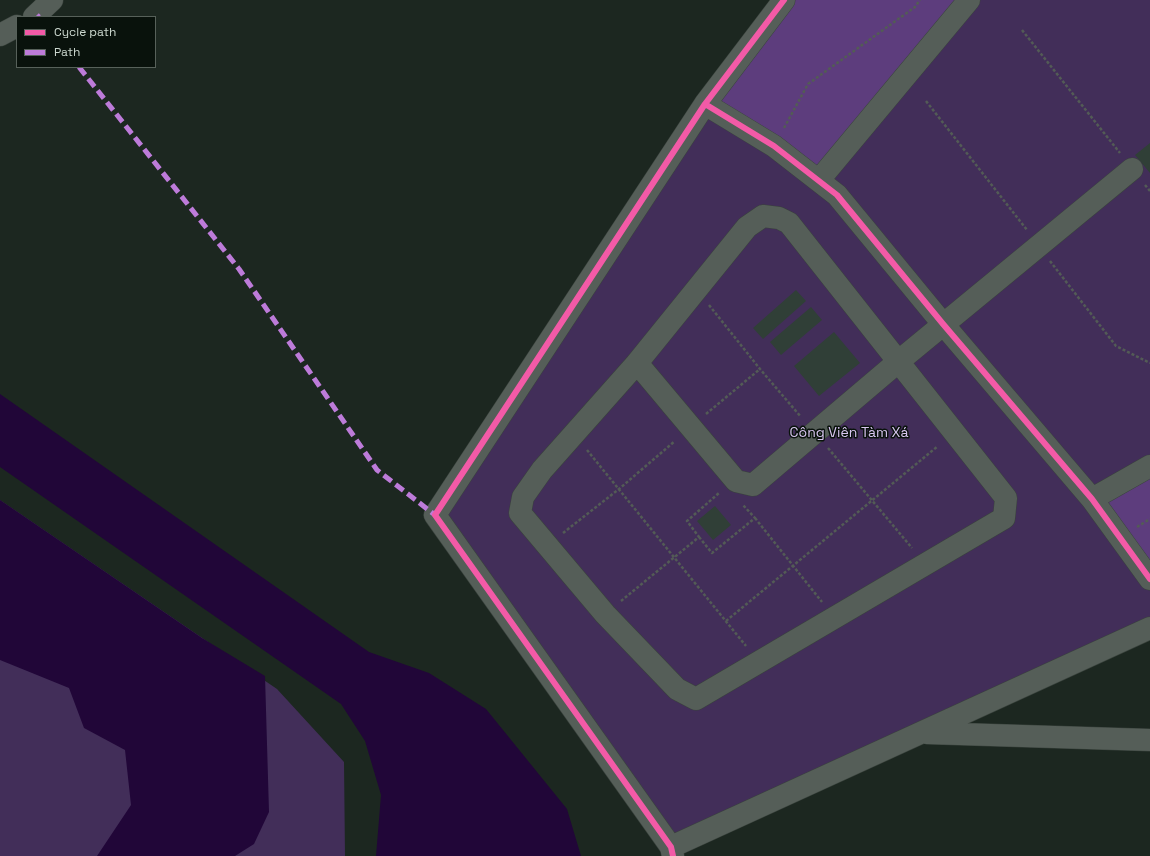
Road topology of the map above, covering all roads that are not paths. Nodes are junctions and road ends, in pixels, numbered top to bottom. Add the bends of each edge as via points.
1 (52, 0) edge
2 (784, 0) edge
3 (969, 0) edge
4 (35, 16) edge
5 (16, 27) edge
6 (0, 35) edge
7 (705, 104) junction
8 (1132, 169) road end
9 (819, 180) junction
10 (943, 324) junction
11 (899, 361) junction
12 (637, 363) junction
13 (1150, 466) edge
14 (1092, 499) junction
15 (1150, 579) edge
16 (1150, 628) edge
17 (922, 733) junction
18 (1150, 740) edge
19 (672, 851) edge

1 - 4 street
2 - 7 street
3 - 9 street
5 - 6 street
7 - 9 street via 774,146
7 - 19 street via 435,515
8 - 10 street
9 - 10 street via 837,196
10 - 11 street
10 - 14 street
11 - 12 street via 753,485 736,480
11 - 12 street via 789,223 779,218 763,216 747,227
11 - 12 street via 1006,498 1004,518 696,699 677,689 606,614 520,513 523,497 542,470
13 - 14 street
14 - 15 street
16 - 17 street
17 - 18 street
17 - 19 street

